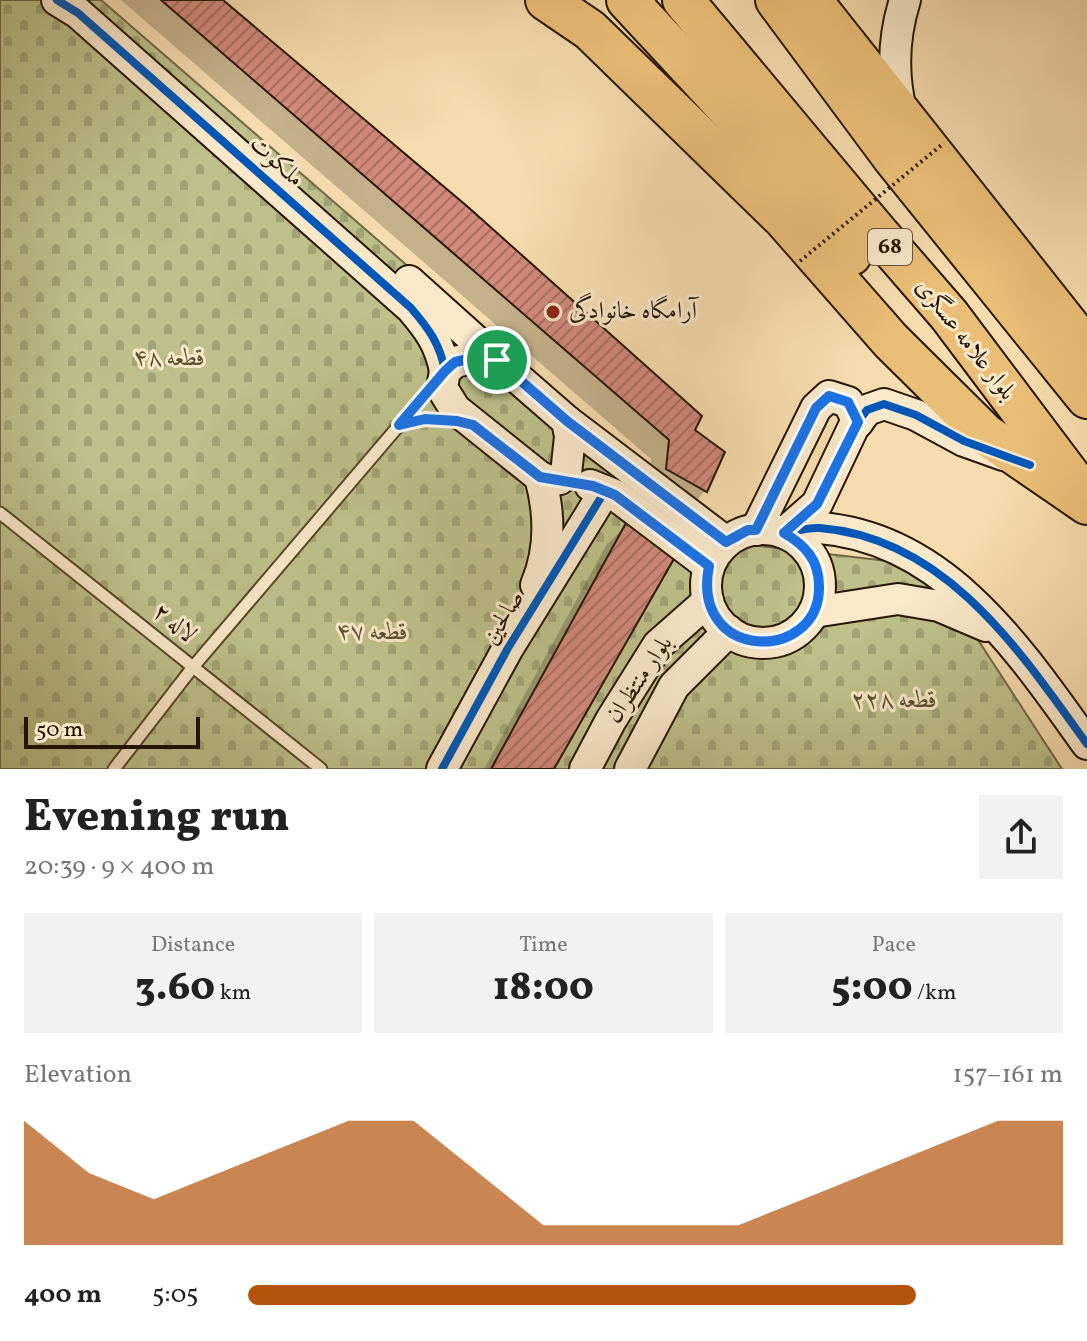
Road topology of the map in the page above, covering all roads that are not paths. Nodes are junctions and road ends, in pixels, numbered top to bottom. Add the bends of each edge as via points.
1 (57, 0) edge
2 (94, 0) edge
3 (546, 0) edge
4 (627, 0) edge
5 (683, 0) edge
6 (776, 0) edge
7 (811, 0) edge
8 (905, 0) edge
9 (903, 116) junction
10 (1087, 349) edge
11 (497, 360) junction
12 (445, 371) junction
13 (1087, 398) edge
14 (567, 421) junction
15 (858, 422) junction
16 (399, 425) junction
17 (473, 425) junction
18 (1038, 455) junction
19 (550, 478) junction
20 (605, 491) junction
21 (1087, 502) edge
22 (0, 513) edge
23 (770, 531) junction
24 (718, 554) junction
25 (708, 601) junction
26 (814, 612) junction
27 (729, 631) junction
28 (1003, 633) junction
29 (508, 648) junction
30 (193, 667) junction
31 (1087, 744) edge
32 (114, 769) edge
33 (321, 769) edge
34 (442, 769) edge
35 (585, 769) edge
36 (630, 769) edge

1 - 12 street, ملکوت via 411,308 436,339
2 - 11 street, ملکوت
3 - 18 highway via 590,30 784,219 891,341 985,434
4 - 18 highway via 741,123 970,393
5 - 18 highway, بلوار علامه عسگری / 68 via 949,315
6 - 13 highway, 68 via 894,159
7 - 9 highway
8 - 9 street via 894,71
9 - 10 highway
11 - 12 street via 473,358
11 - 14 street, ملکوت
12 - 16 lane
12 - 17 street, ملکوت via 442,388
14 - 19 street via 566,474
14 - 24 street, ملکوت
15 - 18 street via 867,410 884,404 964,441
15 - 23 street via 817,504
15 - 23 street via 848,402 829,396 816,408
16 - 17 lane via 425,419
16 - 30 lane
17 - 19 street, ملکوت
18 - 21 highway
19 - 20 street, ملکوت
19 - 29 street, صالحین via 543,570
20 - 24 street, ملکوت
20 - 29 street, صالحین
22 - 30 lane, لاله ۲
23 - 24 street via 748,530
23 - 26 street via 800,542 816,566 819,594
23 - 28 street via 818,528 872,538 930,566
24 - 25 street via 705,583
25 - 27 street
25 - 35 street, بلوار منتظران via 658,645
26 - 27 street via 802,627 775,641 746,640
26 - 28 street via 898,599 939,606
27 - 36 street, بلوار منتظران via 674,686
28 - 31 street
29 - 34 street, صالحین
30 - 32 lane
30 - 33 lane, لاله ۲

